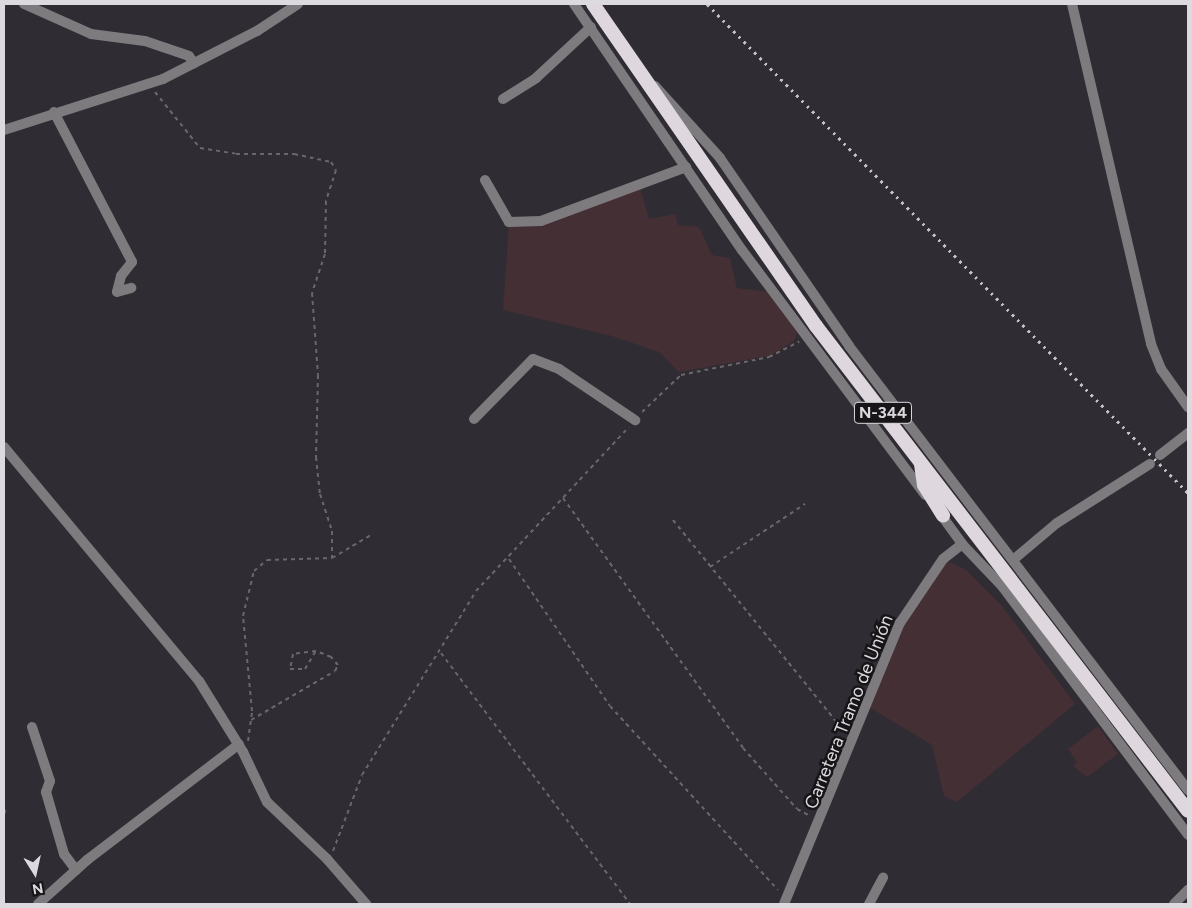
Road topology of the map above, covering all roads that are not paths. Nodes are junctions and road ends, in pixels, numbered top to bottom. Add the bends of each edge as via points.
1 (24, 4) edge
2 (298, 4) edge
3 (574, 4) edge
4 (593, 4) edge
5 (1072, 4) edge
6 (591, 27) junction
7 (194, 64) junction
8 (638, 70) junction
9 (503, 99) dead end
10 (54, 112) junction
11 (4, 130) edge
12 (686, 167) junction
13 (485, 180) dead end
14 (131, 288) dead end
15 (1188, 407) edge
16 (474, 419) dead end
17 (635, 420) road end
18 (1188, 434) edge
19 (4, 447) edge
20 (1160, 455) dead end
21 (920, 461) junction
22 (1150, 464) dead end
23 (943, 516) junction
24 (962, 544) junction
25 (1012, 560) junction
26 (32, 727) dead end
27 (238, 744) junction
28 (1188, 790) edge
29 (1188, 811) edge
30 (1188, 836) edge
31 (76, 870) junction
32 (884, 878) dead end
33 (1188, 890) edge
34 (786, 902) edge
35 (38, 904) edge
36 (366, 904) edge
37 (869, 904) edge
38 (1174, 904) edge

1 - 7 street via 91,34 145,41 188,56
2 - 7 street via 257,32
3 - 6 street
4 - 8 highway, N-344
5 - 15 street via 1151,344 1161,369
6 - 9 street via 536,78
6 - 12 street
7 - 10 street via 148,84
8 - 21 highway, N-344 via 816,326
8 - 25 street via 720,158 849,346
10 - 11 street
10 - 14 street via 132,262 121,276 118,292
12 - 13 street via 541,221 509,222
12 - 23 street via 806,337
16 - 17 street via 533,359 559,369
18 - 20 street
19 - 27 street via 199,681
21 - 23 highway via 924,485
21 - 29 highway, N-344
22 - 25 street via 1057,523
23 - 24 street
24 - 30 street via 1002,586
24 - 34 street, Carretera Tramo de Unión via 943,559 900,623
25 - 28 street
26 - 31 street via 50,781 46,792 64,854
27 - 31 street
27 - 36 street via 267,802 327,859
31 - 35 street
32 - 37 street
33 - 38 street

